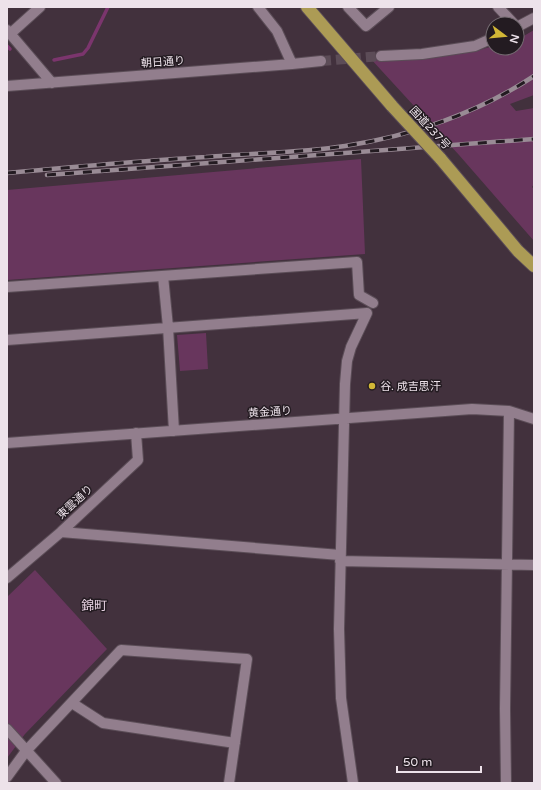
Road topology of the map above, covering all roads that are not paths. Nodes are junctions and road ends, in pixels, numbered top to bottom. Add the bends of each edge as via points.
1 (40, 7) edge
2 (258, 7) edge
3 (307, 7) edge
4 (348, 7) edge
5 (389, 7) edge
6 (498, 7) edge
7 (506, 16) edge
8 (534, 18) edge
9 (525, 23) edge
10 (9, 32) edge
11 (485, 42) edge
12 (381, 56) tunnel mouth
13 (322, 61) tunnel mouth
14 (292, 64) junction
15 (52, 83) junction
16 (7, 86) edge
17 (534, 266) edge
18 (163, 276) junction
19 (7, 288) edge
20 (373, 303) dead end
21 (168, 327) junction
22 (7, 340) edge
23 (509, 411) junction
24 (345, 418) junction
25 (534, 419) edge
26 (174, 431) junction
27 (136, 433) junction
28 (7, 443) edge
29 (61, 532) junction
30 (340, 558) junction
31 (506, 565) junction
32 (534, 565) edge
33 (7, 578) edge
34 (72, 703) junction
35 (7, 728) edge
36 (235, 743) junction
37 (26, 751) junction
38 (7, 777) edge
39 (56, 783) edge
40 (229, 783) edge
41 (353, 783) edge
42 (506, 783) edge

1 - 10 street
2 - 14 street via 277,31
3 - 17 highway, 国道237号, bridge via 518,251
4 - 5 street via 366,26
6 - 7 street
8 - 9 street
10 - 15 street
11 - 12 street via 475,46 422,54
13 - 14 street, 朝日通り
14 - 15 street, 朝日通り
15 - 16 street, 朝日通り
18 - 19 street
18 - 20 street via 357,262 359,295
18 - 21 street
21 - 22 street
21 - 24 street via 367,314 347,361
21 - 26 street
23 - 24 street, 黄金通り via 472,409
23 - 25 street, 黄金通り
23 - 31 street
24 - 26 street, 黄金通り
24 - 30 street
26 - 27 street, 黄金通り
27 - 28 street, 黄金通り
27 - 29 street, 東雲通り via 138,460
29 - 30 street
29 - 33 street, 東雲通り
30 - 31 street
30 - 41 street via 341,698
31 - 32 street
31 - 42 street
34 - 36 street via 103,723
34 - 36 street via 121,650 247,659
34 - 37 street
35 - 37 street
36 - 40 street
37 - 38 street
37 - 39 street

